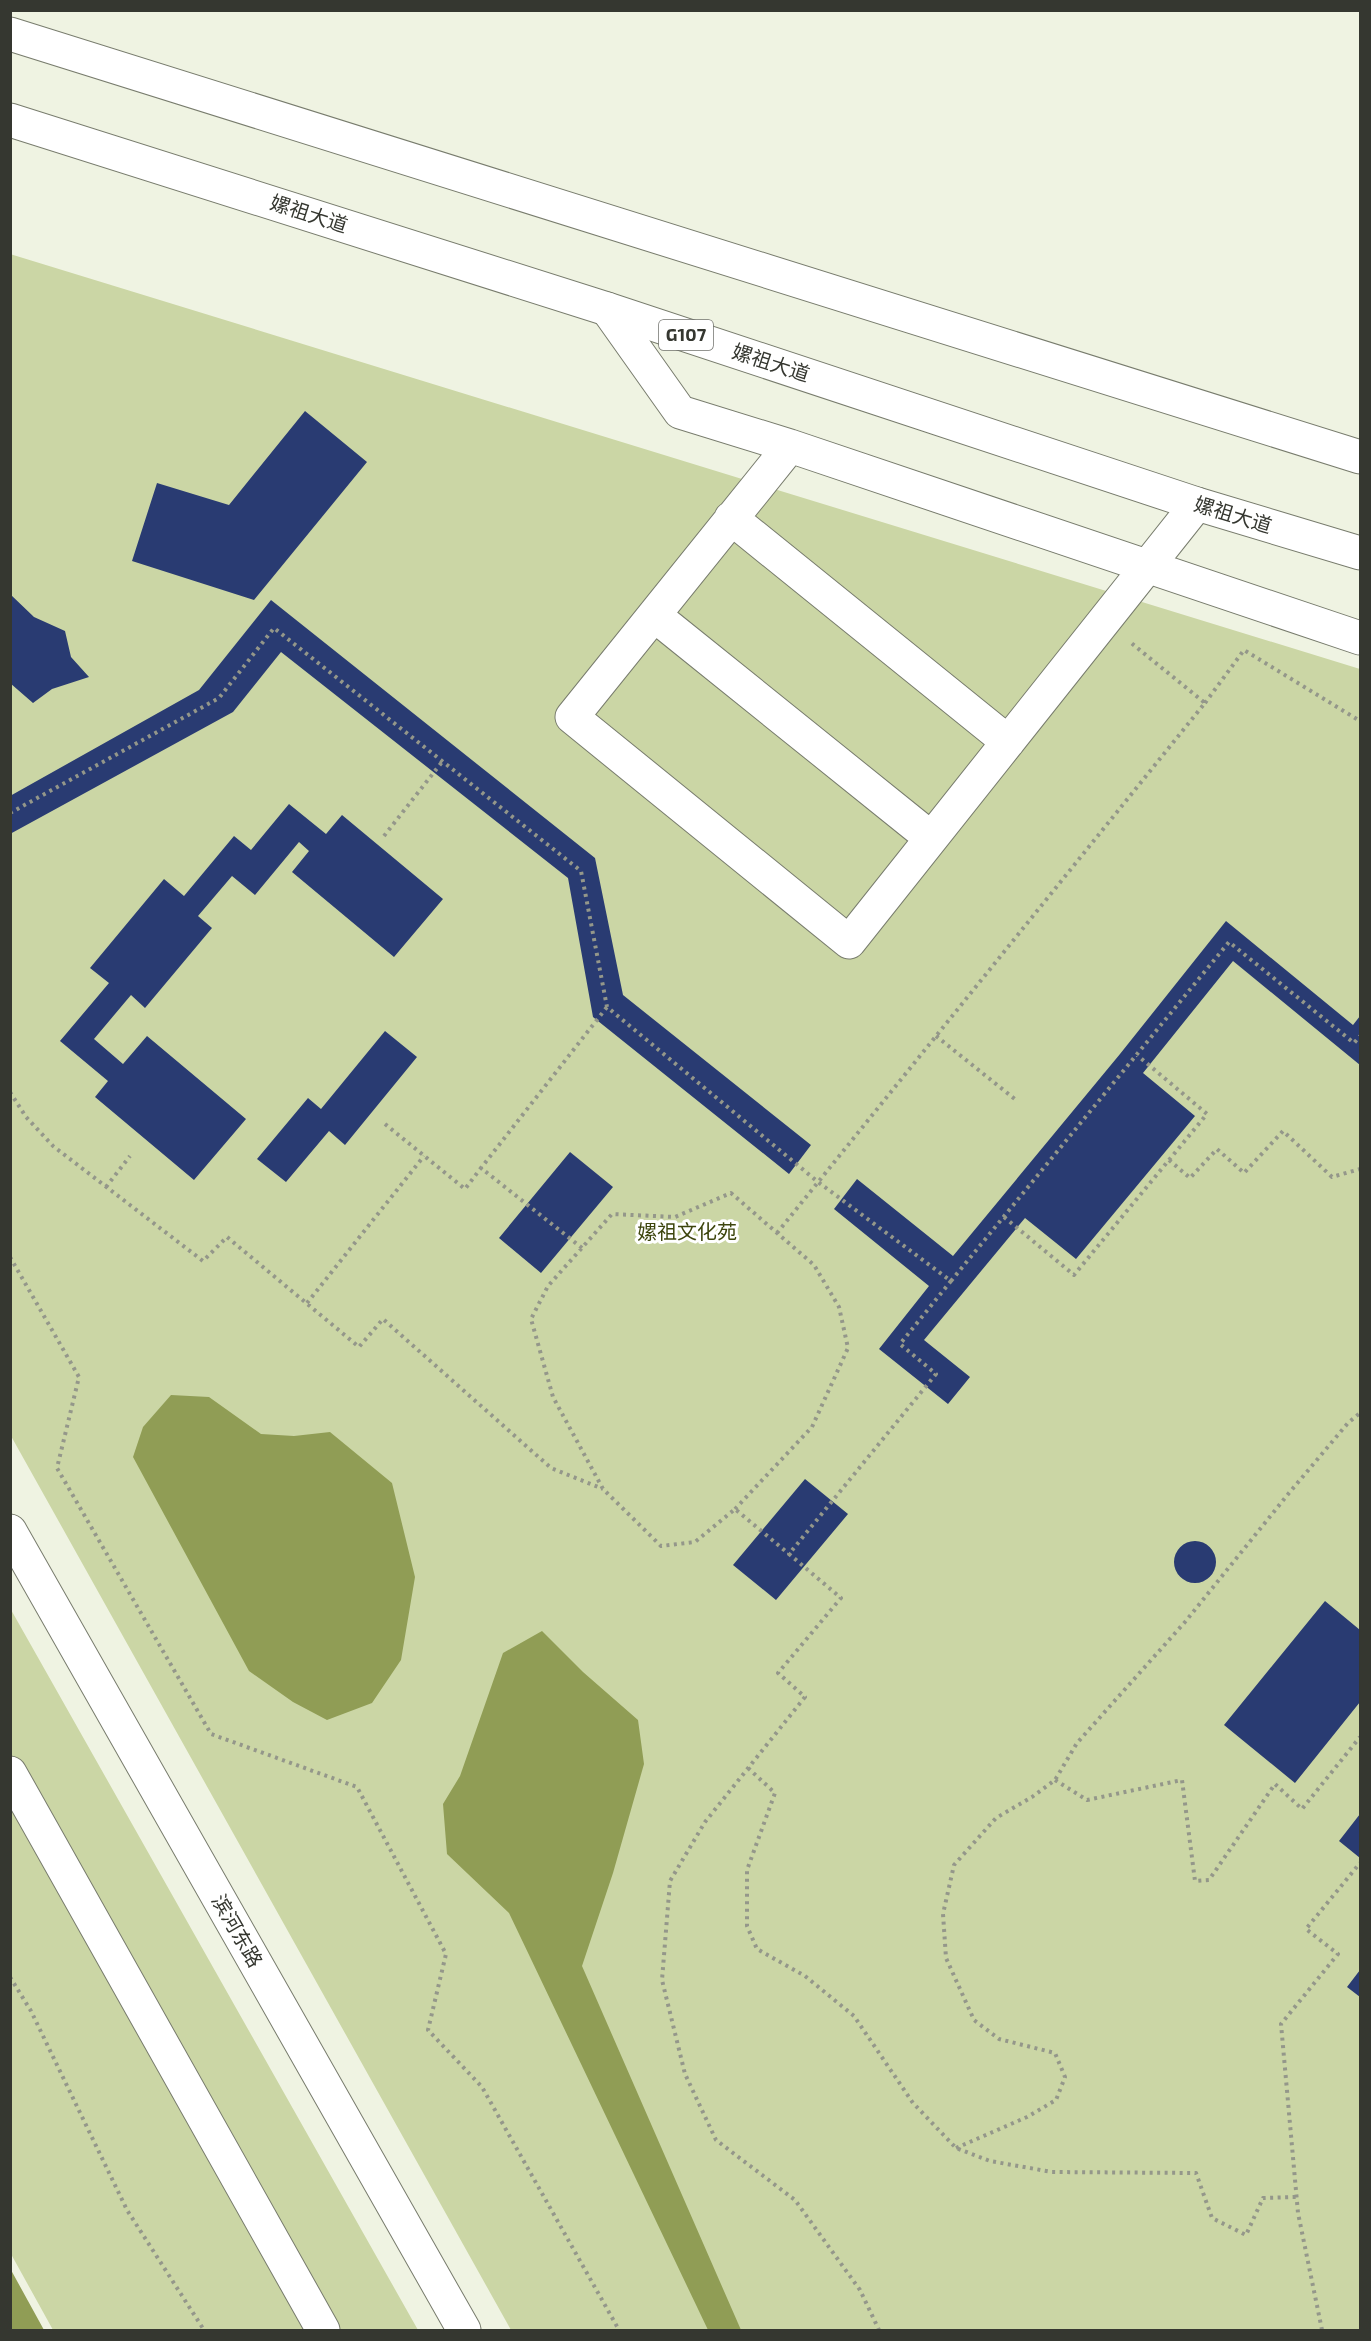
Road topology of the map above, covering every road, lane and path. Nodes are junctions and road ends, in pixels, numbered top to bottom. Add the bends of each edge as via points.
1 (10, 34) edge
2 (10, 120) edge
3 (607, 309) junction
4 (790, 446) junction
5 (1360, 457) edge
6 (1197, 504) junction
7 (731, 518) junction
8 (1360, 553) edge
9 (1147, 566) junction
10 (654, 615) junction
11 (1104, 621) junction
12 (1360, 638) edge
13 (1205, 703) junction
14 (1360, 722) edge
15 (1008, 742) junction
16 (442, 762) junction
17 (10, 813) edge
18 (384, 836) dead end
19 (931, 838) junction
20 (607, 1007) junction
21 (936, 1036) junction
22 (1360, 1036) edge
23 (1137, 1055) junction
24 (10, 1092) edge
25 (1016, 1100) dead end
26 (385, 1124) dead end
27 (130, 1156) dead end
28 (424, 1156) junction
29 (1169, 1160) junction
30 (481, 1168) junction
31 (1360, 1169) edge
32 (818, 1182) junction
33 (106, 1187) junction
34 (1004, 1217) junction
35 (777, 1233) junction
36 (582, 1248) junction
37 (10, 1257) edge
38 (951, 1281) junction
39 (307, 1303) junction
40 (1360, 1413) edge
41 (603, 1489) junction
42 (735, 1509) junction
43 (10, 1531) edge
44 (789, 1554) junction
45 (1360, 1737) edge
46 (748, 1768) junction
47 (10, 1773) edge
48 (1055, 1780) junction
49 (1360, 1863) edge
50 (10, 1977) edge
51 (956, 2148) junction
52 (1296, 2197) junction
53 (204, 2331) edge
54 (323, 2331) edge
55 (464, 2331) edge
56 (619, 2331) edge
57 (879, 2331) edge
58 (1322, 2331) edge

1 - 5 main road
2 - 3 main road, 嫘祖大道 / G107
3 - 4 main road via 680,412
3 - 6 main road, 嫘祖大道 / G107
4 - 7 main road
4 - 9 main road
6 - 8 main road, 嫘祖大道 / G107
6 - 9 main road
7 - 10 main road
7 - 15 main road
9 - 11 main road
9 - 12 main road
10 - 19 main road
10 - 19 main road via 572,717 849,942
11 - 13 path
11 - 15 main road
13 - 14 path via 1244,650
13 - 21 path
15 - 19 main road
16 - 17 path via 274,628 219,698
16 - 18 path
16 - 20 path via 581,871
20 - 30 path
20 - 32 path
21 - 25 path
21 - 32 path
22 - 23 path via 1354,1043 1229,942
23 - 29 path via 1207,1114
23 - 34 path
24 - 33 path via 26,1117 53,1146
26 - 28 path
27 - 33 path
28 - 30 path via 465,1189
28 - 39 path
29 - 31 path via 1190,1178 1216,1149 1244,1173 1283,1131 1332,1177
29 - 34 path via 1074,1275
30 - 36 path
32 - 35 path
32 - 38 path
33 - 39 path via 203,1262 227,1237
34 - 38 path
35 - 36 path via 731,1193 675,1217 612,1214
35 - 42 path via 814,1265 839,1307 848,1348 812,1426
36 - 41 path via 548,1286 531,1319 553,1398
37 - 56 path via 80,1377 57,1468 211,1734 357,1787 446,1954 428,2030 482,2087
38 - 44 path via 900,1344 936,1374
39 - 41 path via 359,1347 383,1319 551,1468
40 - 48 path via 1289,1492 1185,1622 1077,1743
41 - 42 path via 661,1546 695,1542
42 - 44 path
43 - 55 main road, 滨河东路
44 - 46 path via 841,1598 778,1673 806,1697
45 - 48 path via 1302,1809 1275,1784 1209,1880 1196,1881 1182,1780 1088,1800
46 - 51 path via 775,1793 747,1870 747,1926 757,1949 805,1976 854,2016 913,2103
46 - 57 path via 705,1822 670,1881 662,1980 685,2074 716,2140 795,2200 860,2290
47 - 54 main road
48 - 51 path via 996,1818 954,1865 943,1914 946,1958 974,2020 999,2039 1055,2053 1065,2077 1056,2100
49 - 52 path via 1306,1929 1338,1954 1281,2024
50 - 53 path via 31,2011 127,2210
51 - 52 path via 990,2161 1052,2172 1196,2173 1212,2218 1246,2235 1263,2198
52 - 58 path

